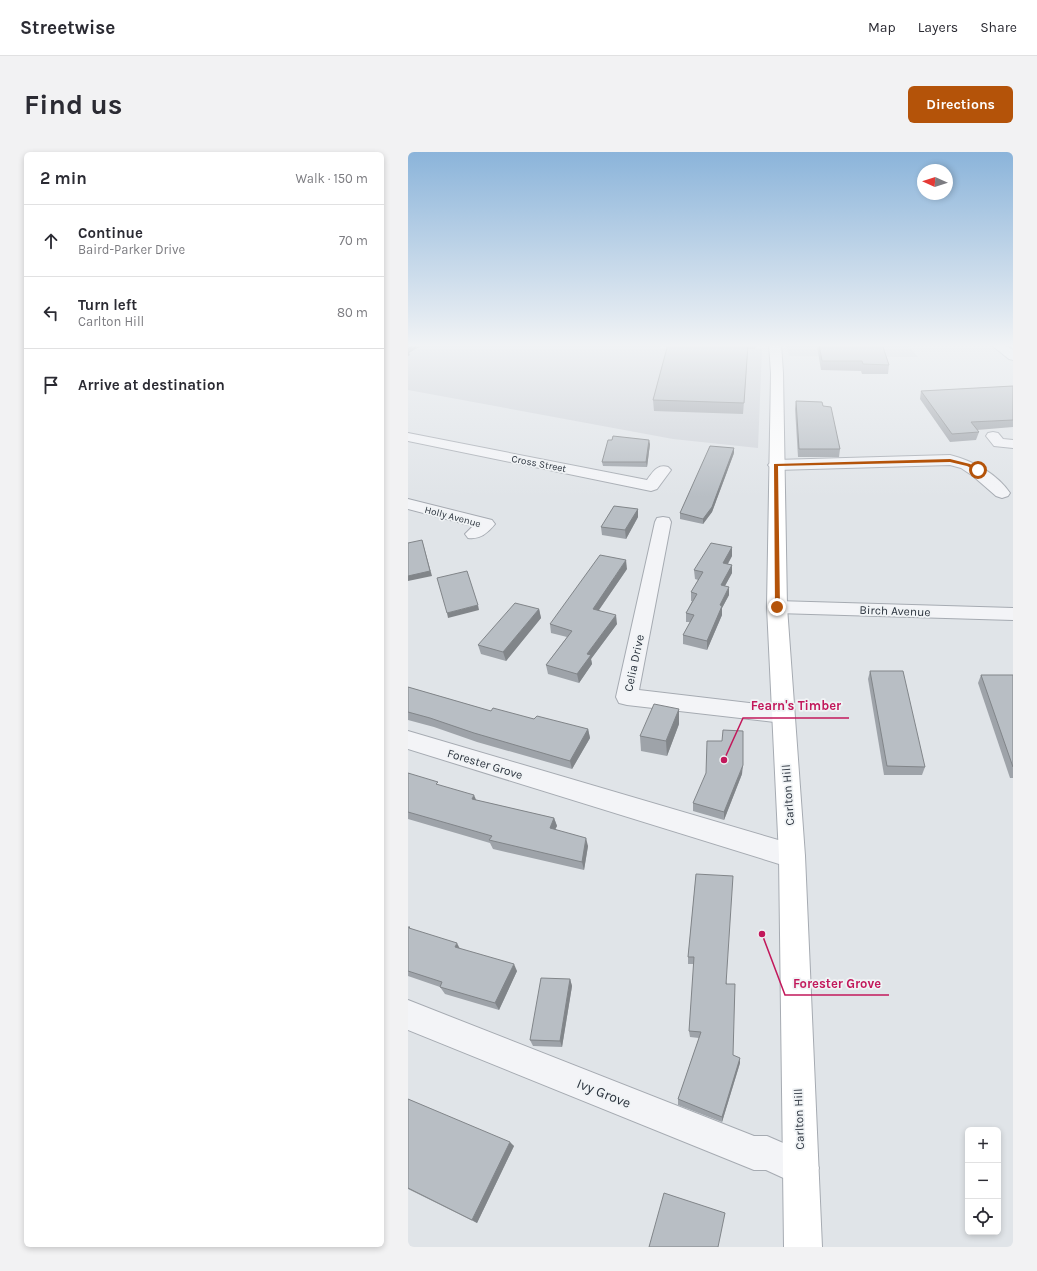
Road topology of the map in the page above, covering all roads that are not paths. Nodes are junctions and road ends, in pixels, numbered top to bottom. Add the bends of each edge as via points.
1 (777, 395) edge
2 (993, 436) dead end
3 (408, 437) edge
4 (1013, 444) edge
5 (776, 464) junction
6 (663, 470) dead end
7 (1002, 494) dead end
8 (408, 504) edge
9 (663, 522) dead end
10 (474, 534) dead end
11 (777, 607) junction
12 (1013, 614) edge
13 (783, 715) junction
14 (408, 740) edge
15 (792, 856) junction
16 (408, 1016) edge
17 (801, 1168) junction
18 (804, 1247) edge

1 - 5 main road, Carlton Hill
2 - 4 street via 999,443
3 - 6 street, Cross Street via 652,486
5 - 7 street via 950,460 978,470
5 - 11 main road, Carlton Hill
8 - 10 street, Holly Avenue via 486,524
9 - 13 street, Celia Drive via 627,697
11 - 12 street, Birch Avenue
11 - 13 main road, Carlton Hill
13 - 15 main road, Carlton Hill
14 - 15 street, Forester Grove
15 - 17 main road, Carlton Hill
16 - 17 street, Ivy Grove via 754,1153 767,1153
17 - 18 main road, Carlton Hill

